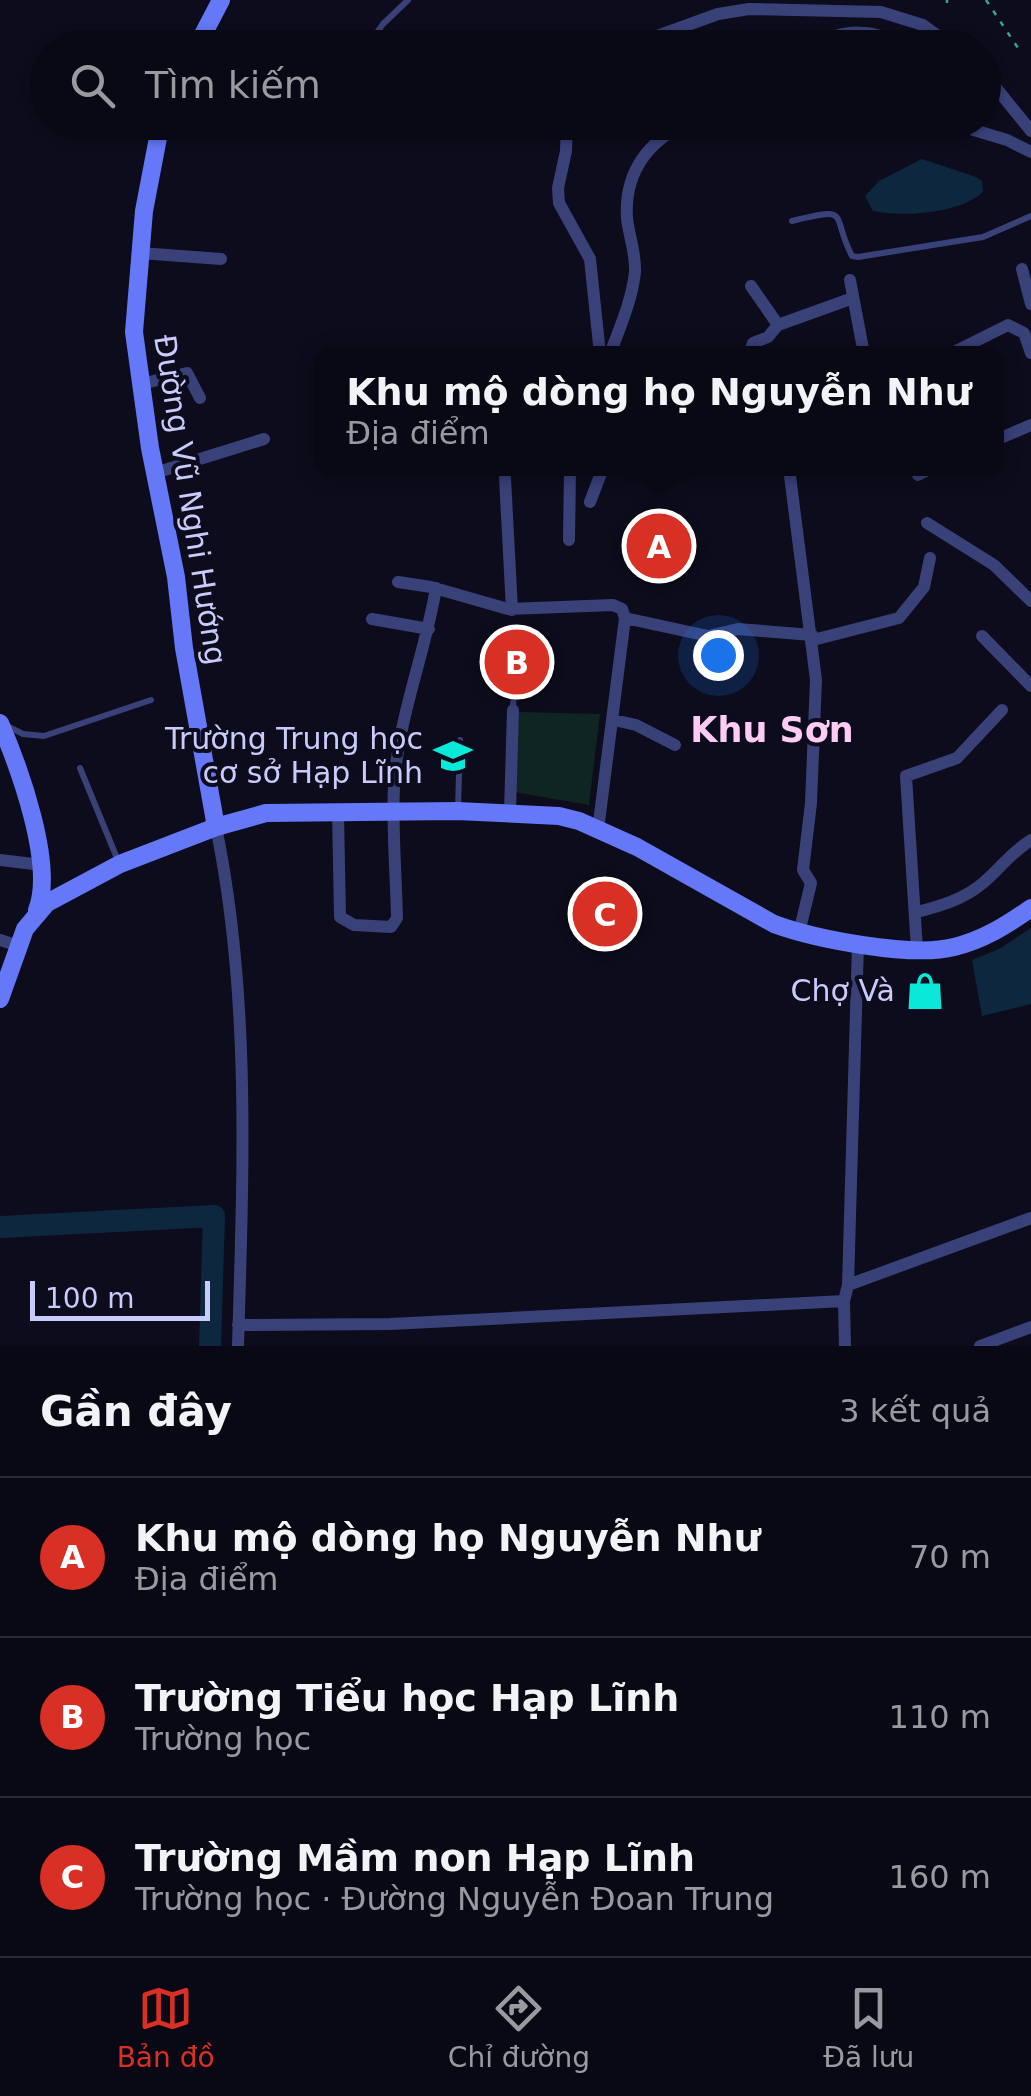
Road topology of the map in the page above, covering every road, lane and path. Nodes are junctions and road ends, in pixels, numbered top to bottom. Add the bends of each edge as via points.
1 (220, 0) edge
2 (408, 0) edge
3 (986, 0) edge
4 (205, 30) edge
5 (379, 30) edge
6 (674, 30) edge
7 (931, 30) edge
8 (1022, 54) dead end
9 (1001, 94) edge
10 (1031, 131) edge
11 (158, 140) edge
12 (566, 140) edge
13 (659, 140) edge
14 (1001, 140) edge
15 (1031, 152) edge
16 (1031, 216) edge
17 (792, 221) dead end
18 (140, 253) junction
19 (222, 259) dead end
20 (1022, 269) dead end
21 (850, 280) dead end
22 (751, 286) dead end
23 (854, 298) junction
24 (1031, 304) edge
25 (778, 325) junction
26 (599, 346) edge
27 (613, 346) edge
28 (752, 346) edge
29 (863, 346) edge
30 (966, 346) edge
31 (1031, 352) edge
32 (141, 384) junction
33 (200, 398) dead end
34 (1031, 425) edge
35 (1004, 437) edge
36 (264, 439) dead end
37 (155, 472) junction
38 (570, 476) edge
39 (599, 476) edge
40 (790, 476) edge
41 (505, 478) dead end
42 (590, 502) dead end
43 (927, 523) dead end
44 (570, 540) dead end
45 (930, 558) dead end
46 (398, 582) dead end
47 (436, 588) junction
48 (1031, 600) edge
49 (512, 610) junction
50 (625, 618) junction
51 (372, 619) dead end
52 (429, 629) junction
53 (982, 636) dead end
54 (812, 638) junction
55 (515, 657) dead end
56 (1031, 686) edge
57 (151, 700) dead end
58 (513, 710) joint
59 (1002, 710) dead end
60 (614, 720) junction
61 (0, 722) edge
62 (460, 740) dead end
63 (676, 744) dead end
64 (80, 768) dead end
65 (394, 810) junction
66 (458, 810) junction
67 (510, 812) junction
68 (338, 813) junction
69 (216, 827) junction
70 (598, 830) junction
71 (1031, 840) edge
72 (0, 860) edge
73 (120, 864) junction
74 (42, 865) junction
75 (1031, 908) edge
76 (37, 910) junction
77 (917, 912) junction
78 (798, 933) junction
79 (0, 940) edge
80 (858, 942) junction
81 (19, 946) junction
82 (917, 950) junction
83 (0, 999) edge
84 (1031, 1218) edge
85 (848, 1284) junction
86 (844, 1301) junction
87 (238, 1325) junction
88 (1028, 1327) edge
89 (238, 1346) edge
90 (845, 1346) edge
91 (980, 1346) edge
92 (1023, 1346) edge

1 - 4 street
2 - 5 lane
3 - 8 path
6 - 7 street via 749,9 880,12
9 - 10 street
11 - 18 street, Đường Vũ Nghi Hướng
12 - 26 street via 560,204 590,259
13 - 27 street via 631,180 627,216 635,270
14 - 15 street
16 - 17 lane via 983,236 858,257 846,245 837,216
18 - 19 street
18 - 32 street, Đường Vũ Nghi Hướng via 134,332
20 - 24 street
21 - 23 street
22 - 25 street
23 - 25 street
23 - 29 street
25 - 28 street
30 - 31 street via 1008,325 1024,333
32 - 33 street via 187,373
32 - 37 street, Đường Vũ Nghi Hướng
34 - 35 street
36 - 37 street
37 - 69 street, Đường Vũ Nghi Hướng
38 - 44 street
39 - 42 street
40 - 54 street
41 - 49 street
43 - 48 street via 994,564
45 - 54 street via 924,588 899,618
46 - 47 street
47 - 49 street
47 - 52 street
49 - 50 street via 613,606
50 - 54 street via 708,636 738,628
50 - 60 street
51 - 52 street
52 - 65 street via 406,708
53 - 56 street
54 - 78 street via 816,680 803,870 811,882
55 - 58 lane
57 - 61 lane via 44,736
58 - 67 street
59 - 77 street via 957,758 906,776
60 - 63 street
60 - 70 street
61 - 74 street via 21,775
62 - 66 lane
64 - 73 lane
65 - 66 street
65 - 68 street
65 - 68 street via 397,918 391,927 340,917
66 - 67 street
67 - 70 street via 559,816
68 - 69 street via 266,813
69 - 73 street
69 - 87 street via 238,983
70 - 78 street
71 - 77 street via 952,903
72 - 74 street
73 - 76 street
74 - 76 street via 44,894
75 - 82 street via 970,942
76 - 81 street
77 - 82 street
78 - 80 street
79 - 81 street
80 - 82 street
80 - 85 street
81 - 83 street
84 - 85 street
85 - 86 street
86 - 87 street
86 - 90 street
87 - 89 street
88 - 91 street
88 - 92 street

